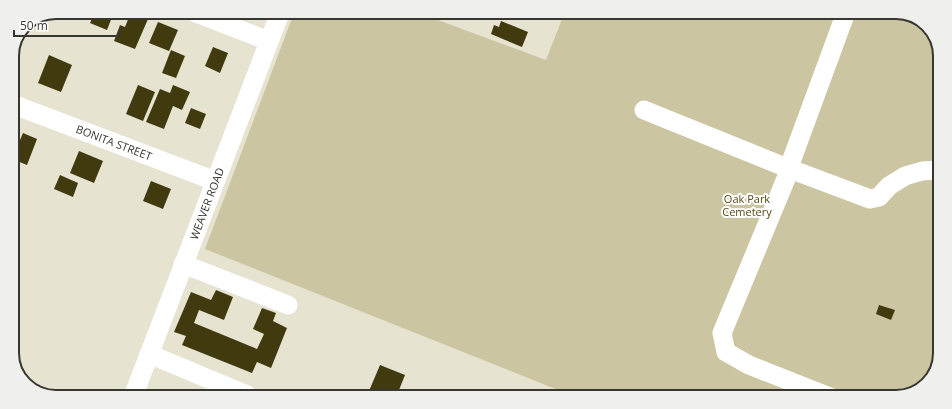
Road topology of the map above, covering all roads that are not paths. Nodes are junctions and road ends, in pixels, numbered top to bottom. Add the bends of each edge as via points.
1 (214, 19) edge
2 (278, 19) edge
3 (844, 19) edge
4 (269, 41) junction
5 (19, 107) edge
6 (644, 110) dead end
7 (790, 169) junction
8 (933, 170) edge
9 (215, 181) junction
10 (184, 264) junction
11 (288, 305) dead end
12 (149, 354) junction
13 (136, 390) edge
14 (226, 390) edge
15 (812, 390) edge

1 - 4 street
2 - 4 street, WEAVER ROAD
3 - 7 street
4 - 9 street, WEAVER ROAD
5 - 9 street, BONITA STREET
6 - 7 street
7 - 8 street via 870,199 879,197 889,186 905,176
7 - 15 street via 722,333 726,352 749,365
9 - 10 street, WEAVER ROAD
10 - 11 street
10 - 12 street, WEAVER ROAD
12 - 13 street, WEAVER ROAD
12 - 14 street

